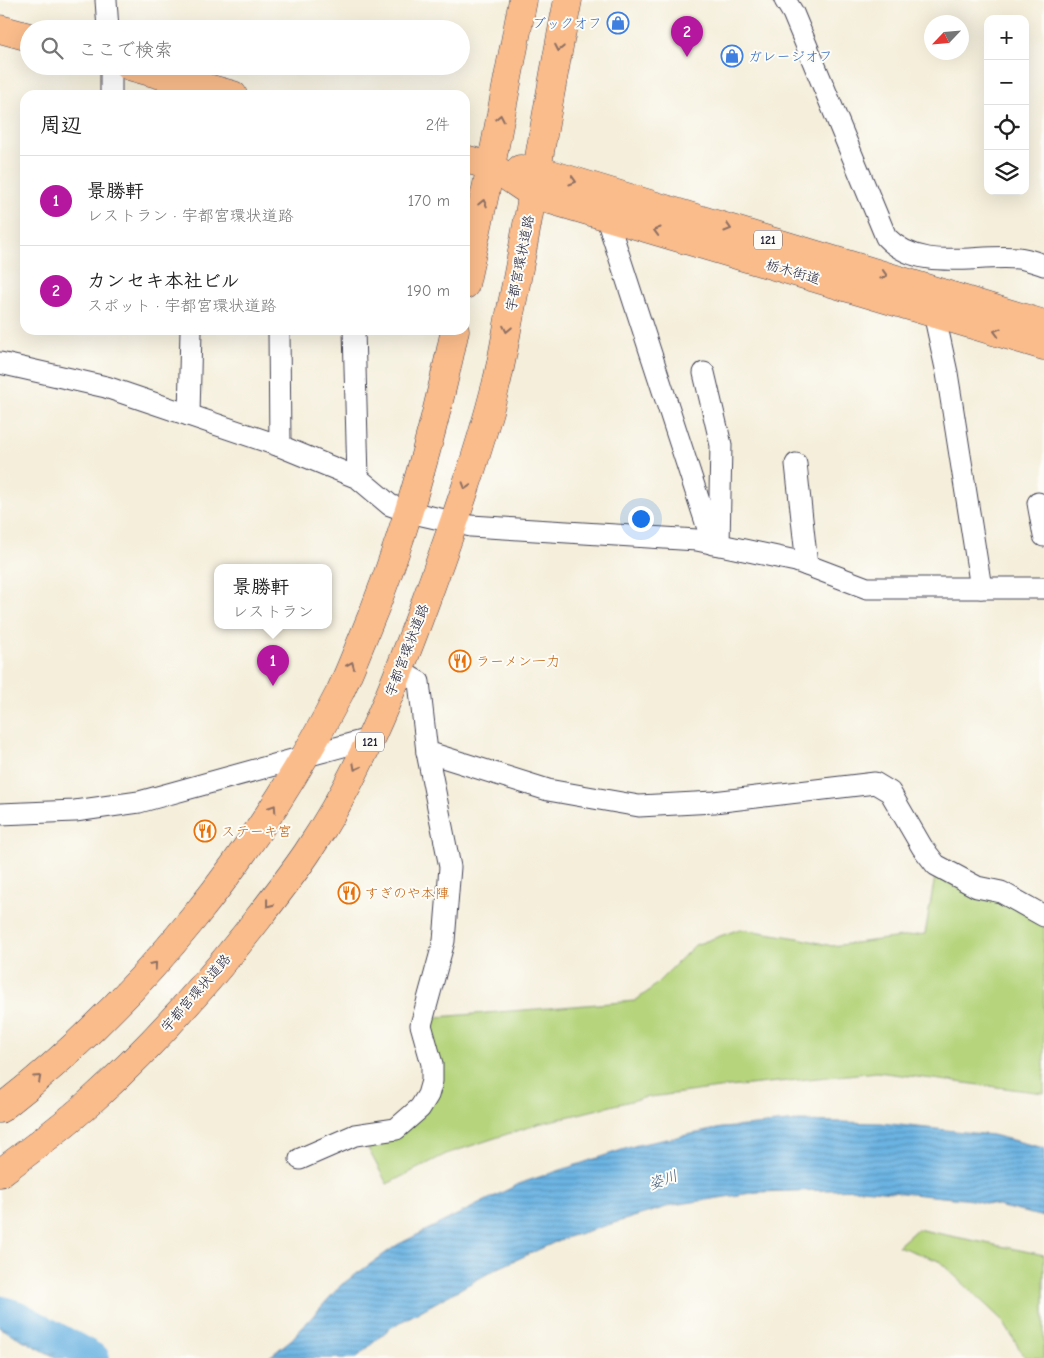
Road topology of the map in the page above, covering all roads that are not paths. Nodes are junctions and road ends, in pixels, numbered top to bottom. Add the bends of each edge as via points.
1 (106, 0) edge
2 (523, 0) edge
3 (568, 0) edge
4 (784, 0) edge
5 (107, 20) edge
6 (0, 29) edge
7 (20, 35) edge
8 (111, 75) edge
9 (161, 75) edge
10 (111, 90) edge
11 (215, 90) edge
12 (470, 160) edge
13 (491, 166) junction
14 (536, 183) junction
15 (606, 216) junction
16 (470, 262) edge
17 (1044, 265) edge
18 (934, 313) junction
19 (1044, 324) edge
20 (191, 335) edge
21 (279, 335) edge
22 (354, 335) edge
23 (454, 335) edge
24 (1044, 346) edge
25 (0, 363) edge
26 (704, 373) dead end
27 (189, 415) junction
28 (280, 446) junction
29 (796, 464) dead end
30 (358, 478) junction
31 (1038, 502) dead end
32 (409, 512) junction
33 (454, 523) junction
34 (1044, 536) edge
35 (716, 544) junction
36 (807, 565) junction
37 (981, 588) junction
38 (1044, 588) edge
39 (400, 671) junction
40 (372, 738) junction
41 (427, 752) junction
42 (304, 757) junction
43 (0, 814) edge
44 (1044, 916) edge
45 (0, 1109) edge
46 (300, 1159) dead end
47 (0, 1173) edge

1 - 5 street
13 -> 2 main road
3 -> 14 main road, 宇都宮環状道路 / 121
4 - 17 street via 793,13 886,237 894,246 909,254 938,259 1017,258
6 - 7 main road
8 - 10 street
9 - 11 main road
12 - 13 main road, 栃木街道
13 - 14 main road, 栃木街道 / 121
16 -> 13 main road
14 - 15 main road, 栃木街道 / 121
14 -> 19 main road, 栃木街道 / 121
14 -> 33 main road, 宇都宮環状道路 / 121 via 496,384
18 -> 15 main road, 栃木街道 / 121
15 - 35 street
24 -> 18 main road, 栃木街道 / 121
18 - 37 street via 947,373
20 - 27 street
21 - 28 street
22 - 30 street
23 - 32 main road
25 - 27 street via 106,387
26 - 35 street via 721,445
27 - 28 street
28 - 30 street
29 - 36 street
30 - 32 street via 390,505
31 - 34 street
32 - 33 street
42 -> 32 main road via 344,681 379,600
33 - 35 street
33 - 39 main road, 宇都宮環状道路 / 121
35 - 36 street
36 - 37 street via 867,588
37 - 38 street
39 - 40 main road, 宇都宮環状道路 / 121
39 - 41 street via 419,682
40 - 42 street
40 -> 47 main road, 宇都宮環状道路 / 121 via 308,851 222,964 138,1057 88,1104
41 - 44 street via 548,790 639,806 714,802 875,783 890,792 936,865 976,887 1001,892
41 - 46 street via 450,867 444,941 421,1025 432,1064 428,1095 420,1108 396,1129 355,1135
42 - 43 street via 139,802 75,811
45 -> 42 main road via 102,1019 188,926 237,861

